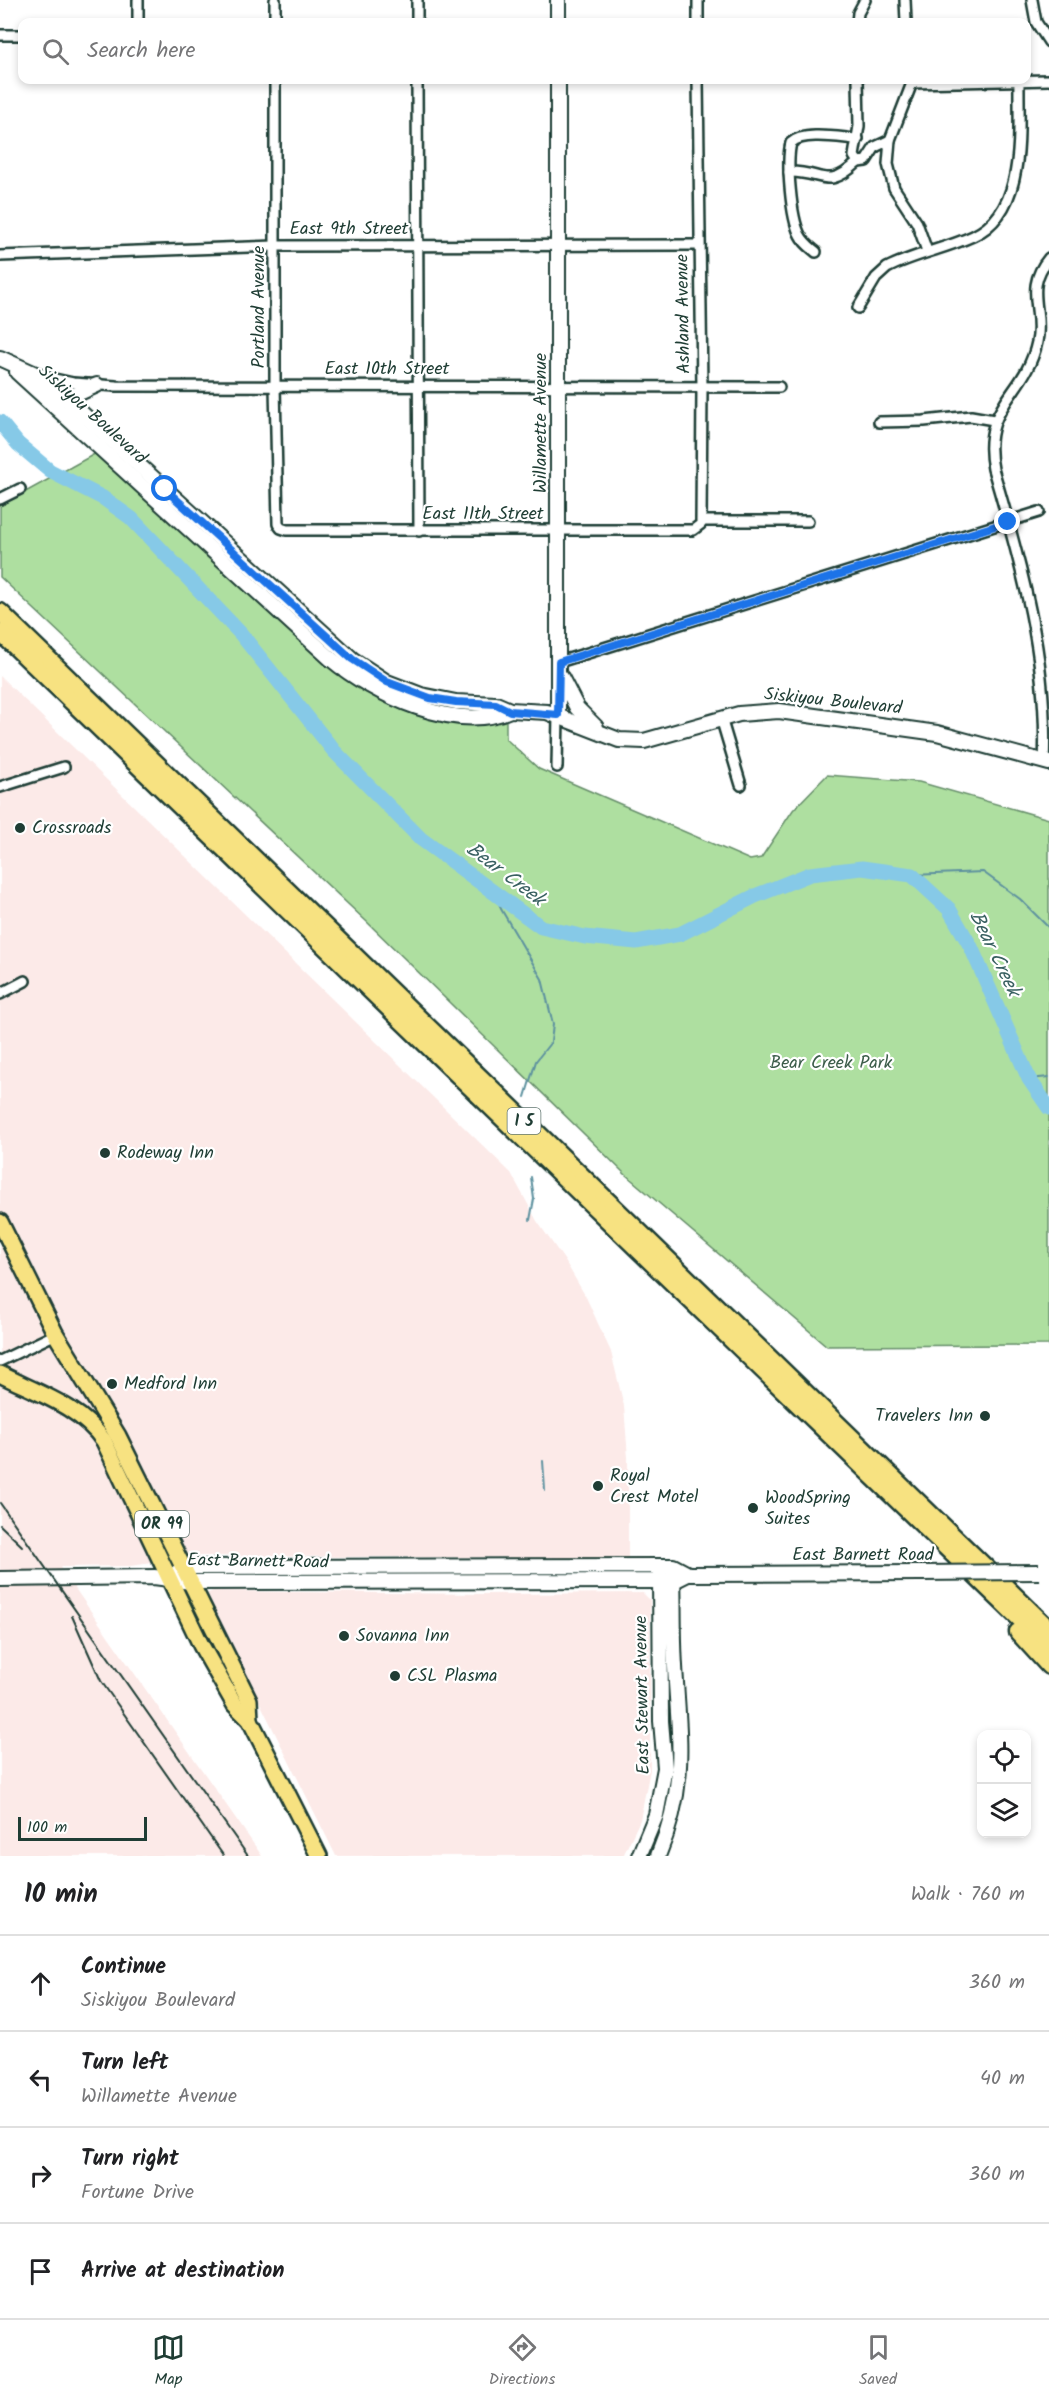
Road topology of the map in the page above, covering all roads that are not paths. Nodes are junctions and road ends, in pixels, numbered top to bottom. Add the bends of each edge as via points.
1 (138, 0) edge
2 (276, 0) edge
3 (417, 0) edge
4 (558, 0) edge
5 (698, 0) edge
6 (905, 0) edge
7 (1032, 0) edge
8 (863, 2) edge
9 (138, 18) edge
10 (275, 18) edge
11 (417, 18) edge
12 (558, 18) edge
13 (698, 18) edge
14 (858, 18) edge
15 (906, 18) edge
16 (0, 35) edge
17 (18, 35) edge
18 (1049, 42) edge
19 (1049, 80) edge
20 (1031, 81) edge
21 (275, 84) edge
22 (417, 84) edge
23 (558, 84) edge
24 (698, 84) edge
25 (858, 84) edge
26 (910, 84) edge
27 (1019, 84) edge
28 (858, 139) junction
29 (890, 140) junction
30 (858, 162) junction
31 (789, 172) junction
32 (699, 245) junction
33 (275, 246) junction
34 (418, 246) junction
35 (559, 246) junction
36 (816, 252) dead end
37 (927, 252) junction
38 (0, 256) edge
39 (1049, 258) edge
40 (858, 308) dead end
41 (1, 359) edge
42 (42, 377) junction
43 (97, 385) junction
44 (275, 387) junction
45 (418, 387) junction
46 (559, 387) junction
47 (702, 387) junction
48 (779, 387) dead end
49 (78, 409) junction
50 (994, 420) junction
51 (879, 422) dead end
52 (20, 489) dead end
53 (0, 499) edge
54 (1039, 512) dead end
55 (702, 521) junction
56 (808, 521) dead end
57 (1008, 522) junction
58 (287, 530) joint
59 (418, 531) junction
60 (560, 531) junction
61 (0, 612) edge
62 (0, 632) edge
63 (559, 667) junction
64 (510, 711) junction
65 (558, 715) junction
66 (721, 718) junction
67 (607, 736) junction
68 (1047, 762) edge
69 (64, 767) dead end
70 (557, 767) dead end
71 (741, 784) dead end
72 (0, 787) edge
73 (25, 981) dead end
74 (0, 994) edge
75 (0, 1222) edge
76 (56, 1334) junction
77 (0, 1361) edge
78 (81, 1373) junction
79 (0, 1374) edge
80 (64, 1406) junction
81 (951, 1554) junction
82 (972, 1554) junction
83 (363, 1566) junction
84 (666, 1566) junction
85 (184, 1568) junction
86 (1044, 1572) edge
87 (688, 1574) junction
88 (170, 1577) junction
89 (0, 1579) edge
90 (667, 1581) junction
91 (191, 1582) junction
92 (307, 1582) junction
93 (1049, 1617) edge
94 (1049, 1629) edge
95 (201, 1645) junction
96 (1049, 1647) edge
97 (1049, 1666) edge
98 (238, 1678) junction
99 (250, 1720) junction
100 (644, 1854) edge
101 (319, 1856) edge
102 (658, 1856) edge

1 - 9 street
2 - 10 street
3 - 11 street
4 - 12 street
5 - 13 street
6 - 15 street
7 - 18 street via 1036,22
8 - 14 street
16 - 17 street
19 - 20 street
21 - 33 street, Portland Avenue
22 - 34 street
23 - 35 street, Willamette Avenue
24 - 32 street, Ashland Avenue
25 - 28 street
26 - 29 street
27 - 37 street via 1018,167 1005,204 976,235
28 - 30 street via 854,153
28 - 31 street via 795,139 789,151
29 - 30 street via 876,147 866,161
29 - 37 street via 887,156 891,180 916,223
30 - 31 street via 830,179
31 - 36 street via 797,228
32 - 35 street, East 9th Street
32 - 47 street, Ashland Avenue
33 - 34 street, East 9th Street
33 - 38 street, East 9th Street
33 - 44 street, Portland Avenue
34 - 35 street, East 9th Street
34 - 45 street
35 - 46 street, Willamette Avenue
37 - 40 street via 887,268 876,278
39 - 50 street via 1035,282 1038,331 1034,354
41 - 42 street, East 10th Street
41 - 64 street, Siskiyou Boulevard via 356,678 406,703 443,713 496,717
42 - 43 street, East 10th Street
42 - 49 street, Siskiyou Boulevard
43 - 44 street, East 10th Street
43 - 49 street via 75,394
44 - 45 street, East 10th Street
44 - 58 street, Portland Avenue via 276,514 278,524
45 - 46 street, East 10th Street
45 - 59 street
46 - 47 street, East 10th Street
46 - 60 street, Willamette Avenue
47 - 48 street, East 10th Street
47 - 55 street, Ashland Avenue
49 - 64 street, Siskiyou Boulevard via 362,667 397,687 421,695 496,704
50 - 51 street via 962,416
50 - 57 street via 991,460
52 - 53 street
54 - 57 street
55 - 56 street
55 - 60 street, East 11th Street via 693,530
57 - 63 street
57 - 68 street via 1045,645
58 - 59 street, East 11th Street
59 - 60 street, East 11th Street
60 - 63 street, Willamette Avenue
61 - 82 highway, I 5
62 - 81 highway, I 5
63 - 65 street, Willamette Avenue
63 - 67 street via 577,708
64 - 65 street, Siskiyou Boulevard
65 - 67 street, Siskiyou Boulevard
65 - 70 street, Willamette Avenue
66 - 67 street, Siskiyou Boulevard via 644,741
66 - 68 street, Siskiyou Boulevard via 779,711 893,725 957,737
66 - 71 street
69 - 72 street
73 - 74 street
75 - 76 main road, OR 99
76 - 77 street
76 - 78 main road, OR 99
78 - 80 main road via 85,1391 82,1402
78 - 85 main road, OR 99 via 118,1436
79 - 80 main road, OR 99
80 - 88 main road, OR 99 via 88,1421 104,1441
81 - 96 highway, I 5
81 - 97 highway
82 - 93 highway
82 - 94 highway, I 5
83 - 84 street, East Barnett Road
83 - 85 street, East Barnett Road
83 - 92 street via 349,1574 311,1574
84 - 87 street, East Barnett Road
84 - 90 street, East Stewart Avenue
85 - 88 street, East Barnett Road
85 - 91 main road, OR 99
86 - 87 street, East Barnett Road, bridge
87 - 90 street, East Barnett Road
88 - 89 street
88 - 91 street, East Barnett Road
88 - 95 main road, OR 99
90 - 92 street, East Barnett Road
90 - 100 street, East Stewart Avenue via 661,1721 665,1768
90 - 102 street, East Stewart Avenue via 680,1762 673,1814
91 - 92 street, East Barnett Road
91 - 98 main road, OR 99
95 - 98 main road via 220,1661 231,1680
95 - 99 main road, OR 99 via 235,1705
98 - 99 main road, OR 99 via 249,1700
99 - 101 main road, OR 99

